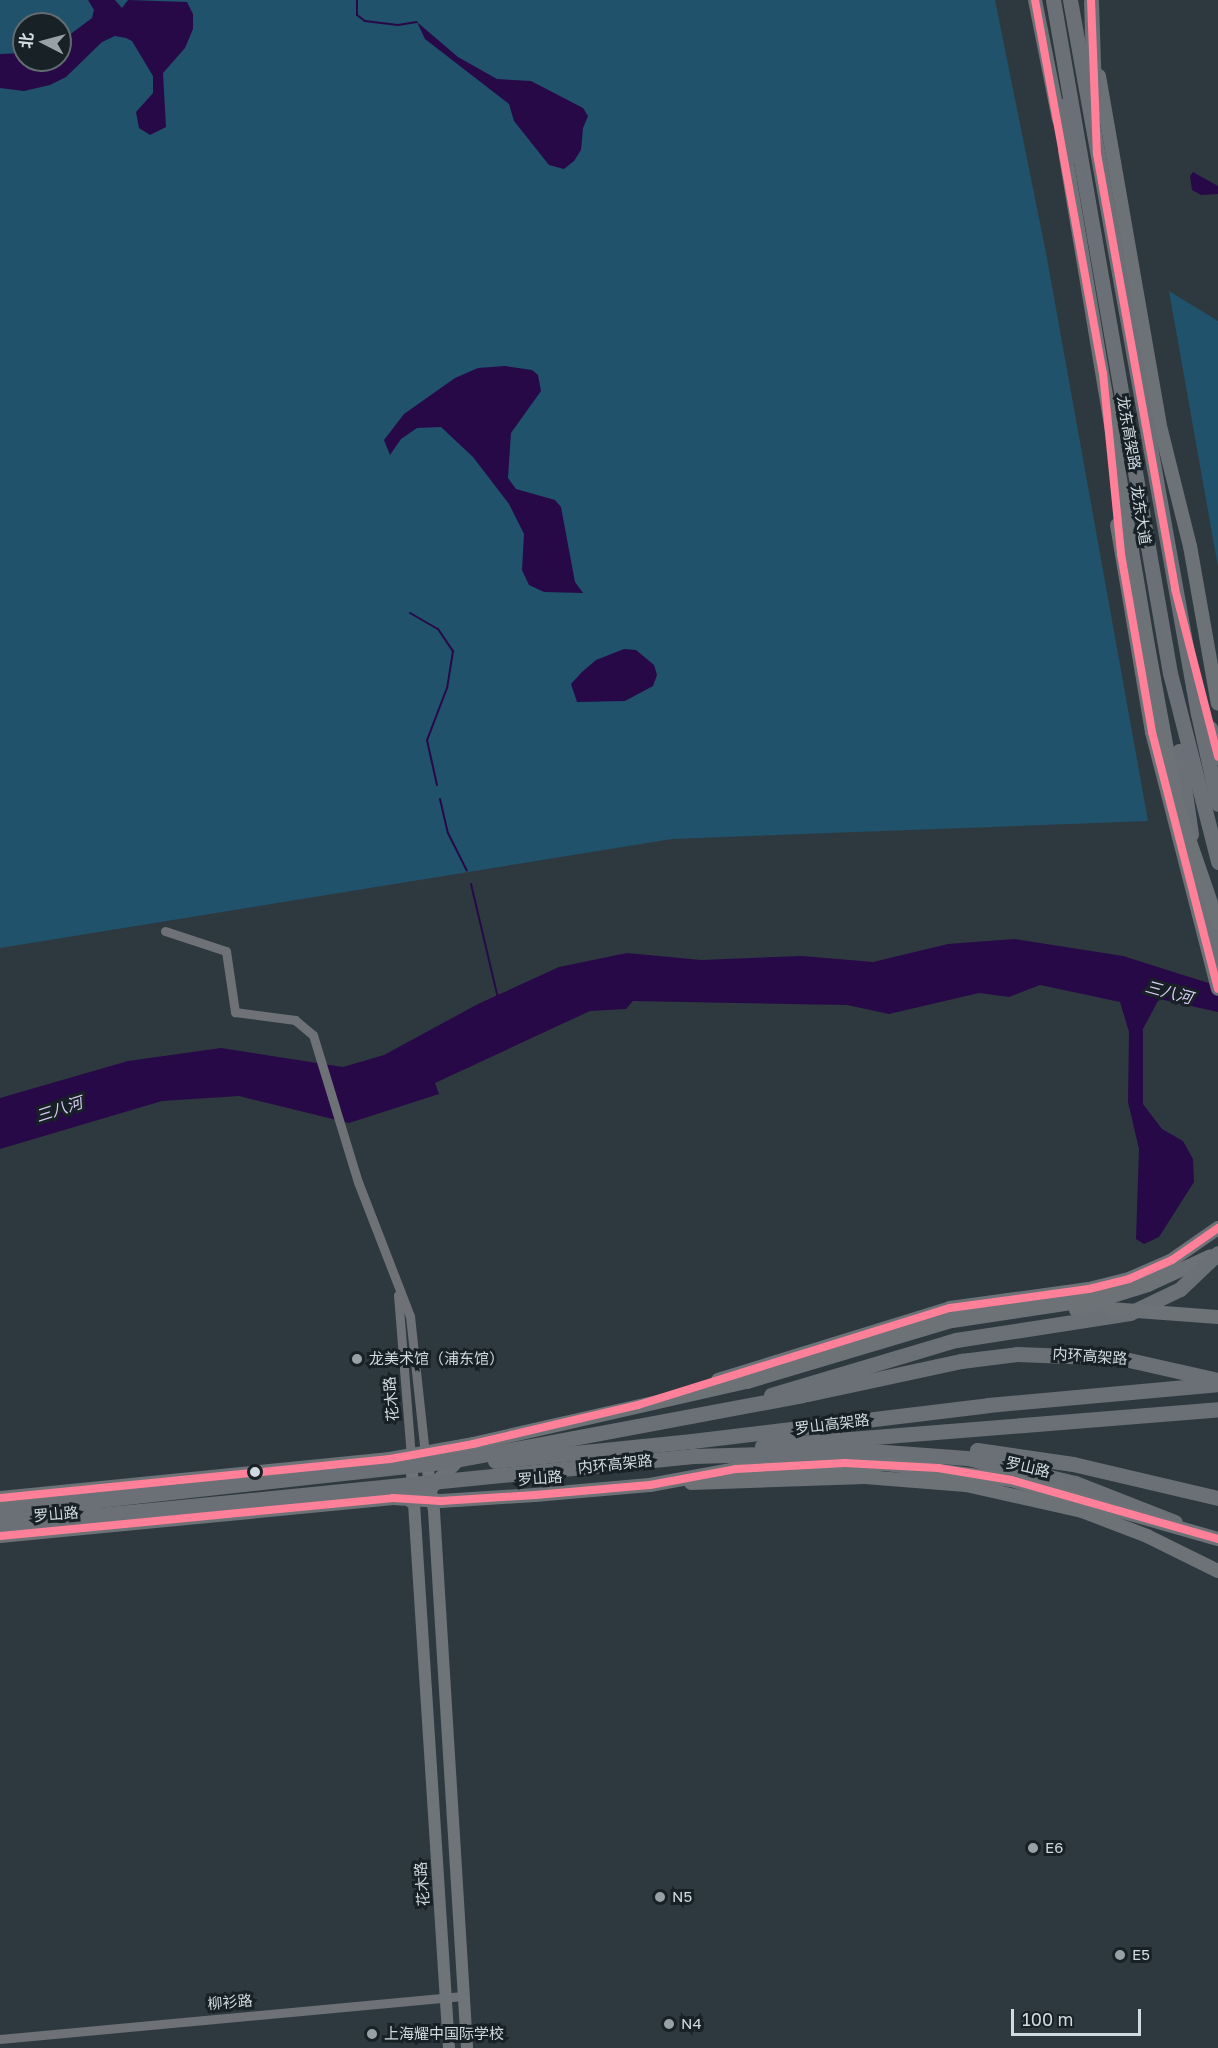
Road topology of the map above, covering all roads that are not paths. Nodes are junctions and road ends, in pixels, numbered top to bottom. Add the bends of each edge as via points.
1 (1035, 0) edge
2 (1070, 0) edge
3 (1091, 1) edge
4 (1055, 7) edge
5 (1097, 154) junction
6 (1067, 160) junction
7 (1113, 448) junction
8 (1175, 588) junction
9 (1170, 673) junction
10 (1218, 704) edge
11 (1218, 757) edge
12 (1218, 804) edge
13 (1218, 862) edge
14 (1218, 924) edge
15 (165, 931) dead end
16 (1216, 951) edge
17 (1218, 989) edge
18 (1218, 1228) edge
19 (1218, 1252) edge
20 (398, 1292) junction
21 (1010, 1312) junction
22 (1218, 1317) edge
23 (1218, 1382) edge
24 (638, 1405) junction
25 (1218, 1409) edge
26 (690, 1417) junction
27 (848, 1438) junction
28 (472, 1444) junction
29 (693, 1449) junction
30 (425, 1453) junction
31 (411, 1456) junction
32 (445, 1462) junction
33 (650, 1485) junction
34 (431, 1495) junction
35 (6, 1497) edge
36 (1218, 1498) edge
37 (411, 1501) junction
38 (0, 1511) edge
39 (0, 1524) edge
40 (0, 1536) edge
41 (1218, 1541) edge
42 (1218, 1571) edge
43 (463, 1996) junction
44 (445, 1997) junction
45 (0, 2039) edge
46 (449, 2048) edge
47 (467, 2048) edge

1 - 6 main road, 龙东大道
2 - 5 highway, 龙东高架路
3 - 5 highway
3 - 10 main road via 1106,122 1157,409 1190,546
4 - 6 highway
4 - 9 highway, 龙东高架路
5 - 8 highway, 龙东高架路
6 - 7 main road, 龙东大道
7 - 14 main road, 龙东大道, bridge via 1174,795
7 - 17 main road via 1123,566 1152,732
8 - 11 highway
8 - 12 highway, 龙东高架路
9 - 13 highway, 龙东高架路
9 - 16 highway via 1189,825
15 - 20 street via 226,951 235,1012 295,1020 313,1035
18 - 24 main road via 1172,1260 1129,1279 1089,1289 950,1308
19 - 21 main road via 1126,1292
19 - 26 highway, bridge via 1179,1289 1130,1313 956,1340
20 - 30 street, 花木路 via 410,1316 415,1340
20 - 31 street, 花木路
21 - 22 main road, bridge via 1110,1309
21 - 24 main road via 927,1327 747,1382
23 - 26 highway, 内环高架路, bridge via 1120,1358 1017,1354 961,1361
23 - 29 highway, 罗山高架路
24 - 28 main road
25 - 27 highway, 罗山高架路
26 - 32 highway, 内环高架路, bridge
27 - 29 highway, 罗山高架路
27 - 36 highway via 1005,1453 1102,1470
28 - 30 main road
28 - 34 main road
29 - 32 highway, 罗山高架路, bridge
29 - 39 highway, 内环高架路, bridge
29 - 41 highway, 内环高架路 via 871,1451 990,1462 1105,1494
30 - 31 main road
30 - 34 main road, 花木路
31 - 35 main road
31 - 37 main road, 花木路
32 - 38 highway, 内环高架路, bridge
33 - 34 main road, 罗山路
33 - 41 main road, 罗山路, bridge via 736,1468 886,1464 1011,1480
33 - 42 main road via 865,1477 966,1485 1083,1511 1147,1536
34 - 37 main road, 罗山路
34 - 43 main road, 花木路
37 - 40 main road, 罗山路 via 393,1498
37 - 44 main road, 花木路
43 - 44 street, 柳衫路
43 - 47 main road, 花木路
44 - 45 street, 柳衫路
44 - 46 main road, 花木路

